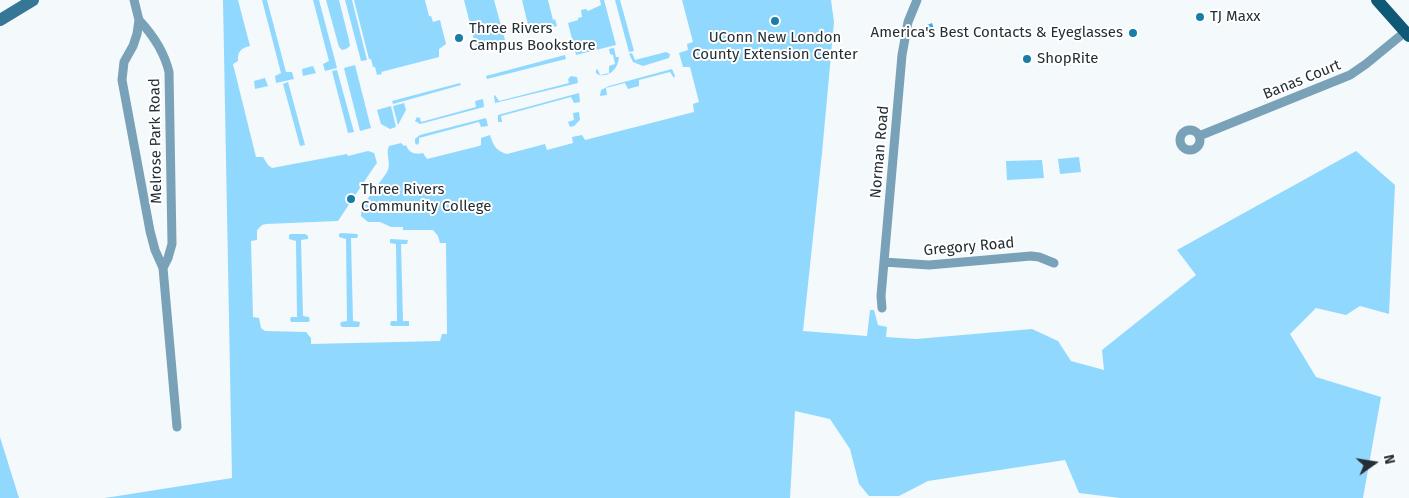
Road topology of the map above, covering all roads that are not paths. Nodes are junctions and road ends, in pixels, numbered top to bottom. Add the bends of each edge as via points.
1 (33, 0) edge
2 (134, 0) edge
3 (917, 0) edge
4 (1376, 0) edge
5 (0, 20) edge
6 (139, 20) junction
7 (1407, 34) edge
8 (1200, 136) dead end
9 (884, 262) junction
10 (1054, 263) dead end
11 (163, 268) junction
12 (882, 308) dead end
13 (177, 428) dead end

1 - 5 main road
2 - 6 street, Melrose Park Road
3 - 9 street, Norman Road via 908,22 902,55
4 - 7 main road
6 - 11 street, Melrose Park Road via 136,40 124,62 122,80 150,231
6 - 11 street, Melrose Park Road via 156,41 169,72 172,244
7 - 8 street, Banas Court via 1350,76
9 - 10 street, Gregory Road via 929,265 1031,256
9 - 12 street, Norman Road
11 - 13 street, Melrose Park Road

